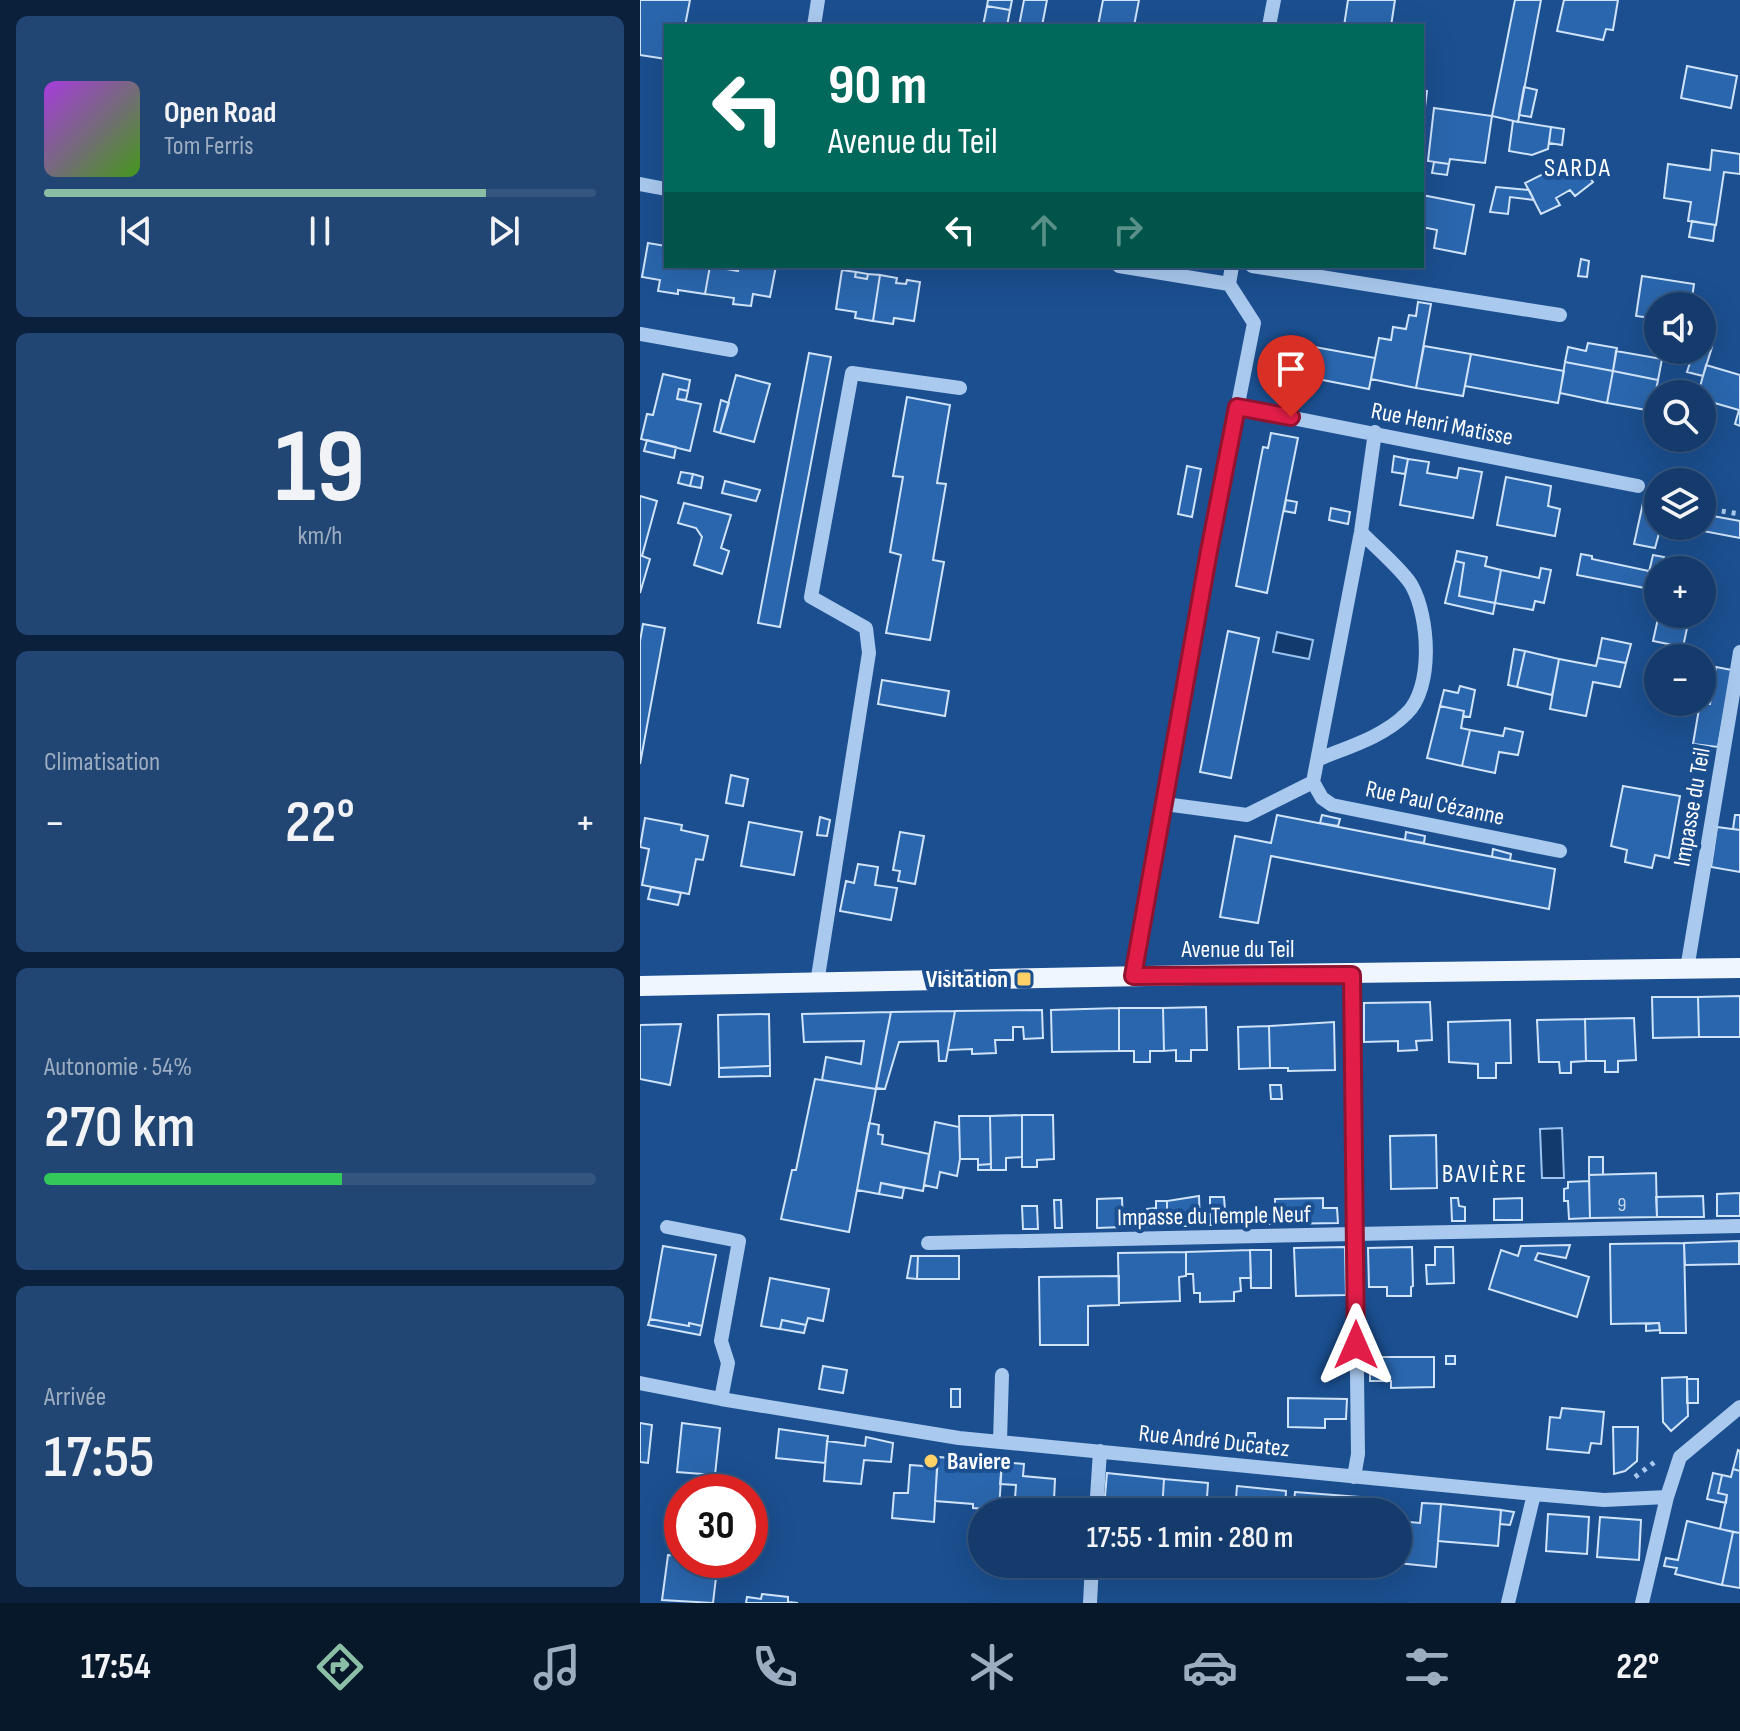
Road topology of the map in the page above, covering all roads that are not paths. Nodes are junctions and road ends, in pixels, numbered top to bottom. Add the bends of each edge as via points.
1 (818, 0) edge
2 (1274, 0) edge
3 (814, 24) edge
4 (1269, 24) edge
5 (640, 184) edge
6 (664, 189) edge
7 (1131, 268) edge
8 (1232, 268) edge
9 (1265, 268) edge
10 (1229, 284) junction
11 (1560, 315) dead end
12 (640, 334) edge
13 (731, 350) dead end
14 (960, 388) dead end
15 (1237, 407) junction
16 (1375, 432) junction
17 (1638, 486) dead end
18 (1361, 532) junction
19 (1740, 652) edge
20 (1319, 759) junction
21 (1313, 782) junction
22 (1165, 804) junction
23 (1560, 851) dead end
24 (1740, 968) edge
25 (1687, 969) junction
26 (1352, 975) junction
27 (1133, 976) junction
28 (817, 983) junction
29 (640, 986) edge
30 (1740, 1226) edge
31 (667, 1227) dead end
32 (1355, 1235) junction
33 (928, 1243) dead end
34 (1002, 1375) dead end
35 (640, 1383) edge
36 (721, 1399) junction
37 (1740, 1407) edge
38 (1000, 1441) junction
39 (1100, 1451) junction
40 (1354, 1477) junction
41 (1534, 1494) junction
42 (1667, 1497) junction
43 (1097, 1498) edge
44 (1091, 1578) edge
45 (1090, 1603) edge
46 (1508, 1603) edge
47 (1642, 1603) edge

1 - 3 street
2 - 4 street
5 - 6 street
7 - 10 street
8 - 10 street
9 - 11 street
10 - 15 street via 1254,323
12 - 13 street
14 - 28 street via 852,373 811,597 866,628 869,653
15 - 16 street, Rue Henri Matisse
15 - 22 street
16 - 17 street, Rue Henri Matisse
16 - 18 street
18 - 20 street
18 - 20 street, Rue Paul Cézanne via 1412,585 1425,632 1425,680 1408,713 1377,734
19 - 25 street, Impasse du Teil
20 - 21 street
21 - 22 street via 1247,815
21 - 23 street, Rue Paul Cézanne via 1332,805
22 - 27 street
24 - 25 main road, Avenue du Teil
25 - 26 main road, Avenue du Teil
26 - 27 main road, Avenue du Teil
26 - 32 street
27 - 28 main road, Avenue du Teil
28 - 29 main road, Avenue du Teil
30 - 32 street, Impasse du Temple Neuf
31 - 36 street via 739,1241 721,1341 728,1363
32 - 33 street, Impasse du Temple Neuf
32 - 40 street
34 - 38 street
35 - 36 street, Rue André Ducatez
36 - 38 street, Rue André Ducatez
37 - 42 street via 1680,1457
38 - 39 street, Rue André Ducatez
39 - 40 street, Rue André Ducatez
39 - 43 street
40 - 41 street, Rue André Ducatez
41 - 42 street, Rue André Ducatez via 1604,1500
41 - 46 street
42 - 47 street
44 - 45 street

